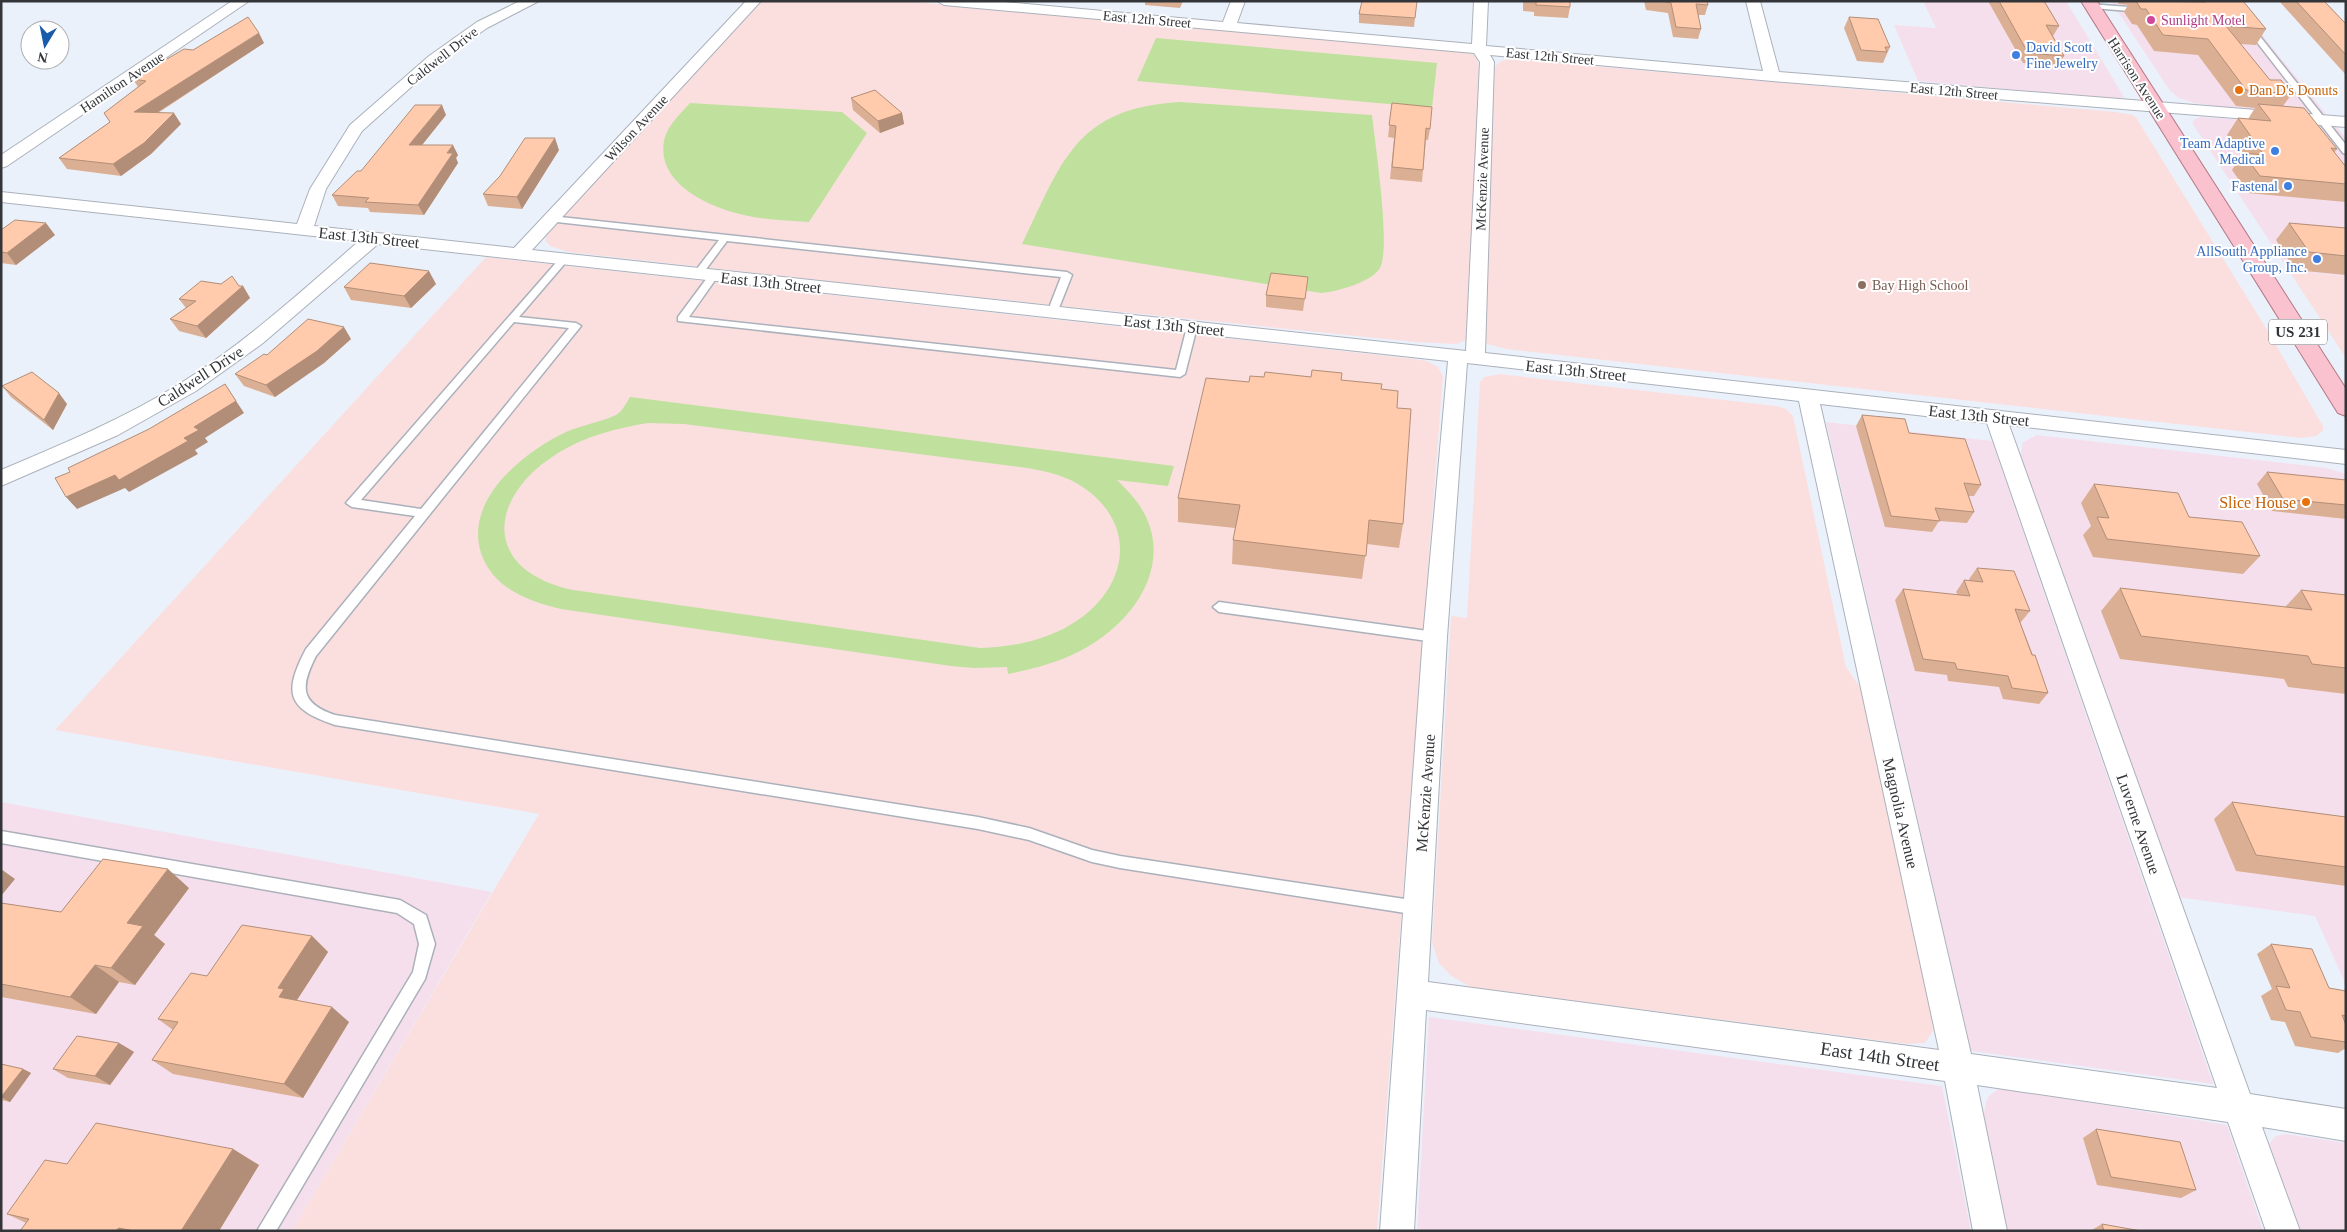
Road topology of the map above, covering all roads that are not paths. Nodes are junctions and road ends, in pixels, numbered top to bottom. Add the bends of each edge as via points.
1 (242, 1) edge
2 (532, 1) edge
3 (754, 1) edge
4 (944, 1) edge
5 (1238, 1) edge
6 (1481, 1) edge
7 (1753, 1) edge
8 (2139, 1) edge
9 (2228, 1) edge
10 (992, 3) edge
11 (2090, 4) edge
12 (2145, 10) junction
13 (2154, 11) edge
14 (1229, 26) junction
15 (1479, 50) junction
16 (1772, 76) junction
17 (2156, 107) junction
18 (2320, 120) junction
19 (2346, 122) edge
20 (2346, 151) edge
21 (1, 163) edge
22 (1, 196) edge
23 (551, 219) junction
24 (304, 230) junction
25 (375, 238) junction
26 (724, 239) junction
27 (518, 254) junction
28 (564, 259) junction
29 (706, 275) junction
30 (1052, 313) junction
31 (512, 319) junction
32 (1192, 327) junction
33 (1466, 357) junction
34 (1808, 395) junction
35 (2346, 408) edge
36 (1996, 416) junction
37 (2346, 457) edge
38 (1, 479) edge
39 (423, 513) junction
40 (1220, 607) dead end
41 (1435, 637) junction
42 (1, 837) edge
43 (1418, 908) junction
44 (1414, 994) junction
45 (1958, 1066) junction
46 (2239, 1107) junction
47 (2346, 1125) edge
48 (266, 1231) edge
49 (1397, 1231) edge
50 (1990, 1231) edge
51 (2283, 1231) edge

1 - 21 street, Hamilton Avenue
2 - 24 street, Caldwell Drive via 482,25 434,59 356,128 318,189
3 - 23 street, Wilson Avenue
4 - 10 street, East 12th Street
5 - 14 street
6 - 15 street, McKenzie Avenue
7 - 16 street
8 - 12 lane
9 - 18 lane
10 - 14 street, East 12th Street
11 - 12 lane
11 - 17 main road, Harrison Avenue / US 231
12 - 13 lane
14 - 15 street, East 12th Street
15 - 16 street, East 12th Street
15 - 33 street, McKenzie Avenue via 1487,62
16 - 17 street, East 12th Street
17 - 18 street, East 12th Street
17 - 35 main road, Harrison Avenue / US 231
18 - 19 street, East 12th Street
18 - 20 lane
22 - 24 street, East 13th Street
23 - 26 lane
23 - 27 street, Wilson Avenue
24 - 25 street, East 13th Street
25 - 27 street, East 13th Street
25 - 38 street, Caldwell Drive via 270,329 213,371 138,416
26 - 29 lane
26 - 30 lane via 1067,275
27 - 28 street, East 13th Street
28 - 29 street, East 13th Street
28 - 31 lane
29 - 30 street, East 13th Street
29 - 32 lane via 682,319 1180,374
30 - 32 street, East 13th Street
31 - 39 lane via 576,326
31 - 39 lane via 352,503
32 - 33 street, East 13th Street
33 - 34 street, East 13th Street
33 - 41 street, McKenzie Avenue
34 - 36 street, East 13th Street
34 - 45 street, Magnolia Avenue
36 - 37 street, East 13th Street
36 - 46 street, Luverne Avenue
39 - 43 lane via 323,635 303,667 299,698 319,715 978,823 1029,834 1112,861
40 - 41 lane
41 - 43 street, McKenzie Avenue
42 - 48 lane via 400,907 421,920 427,944 420,974
43 - 44 street, McKenzie Avenue
44 - 45 street, East 14th Street
44 - 49 street, McKenzie Avenue
45 - 46 street, East 14th Street
45 - 50 street, Magnolia Avenue
46 - 47 street, East 14th Street
46 - 51 street, Luverne Avenue

